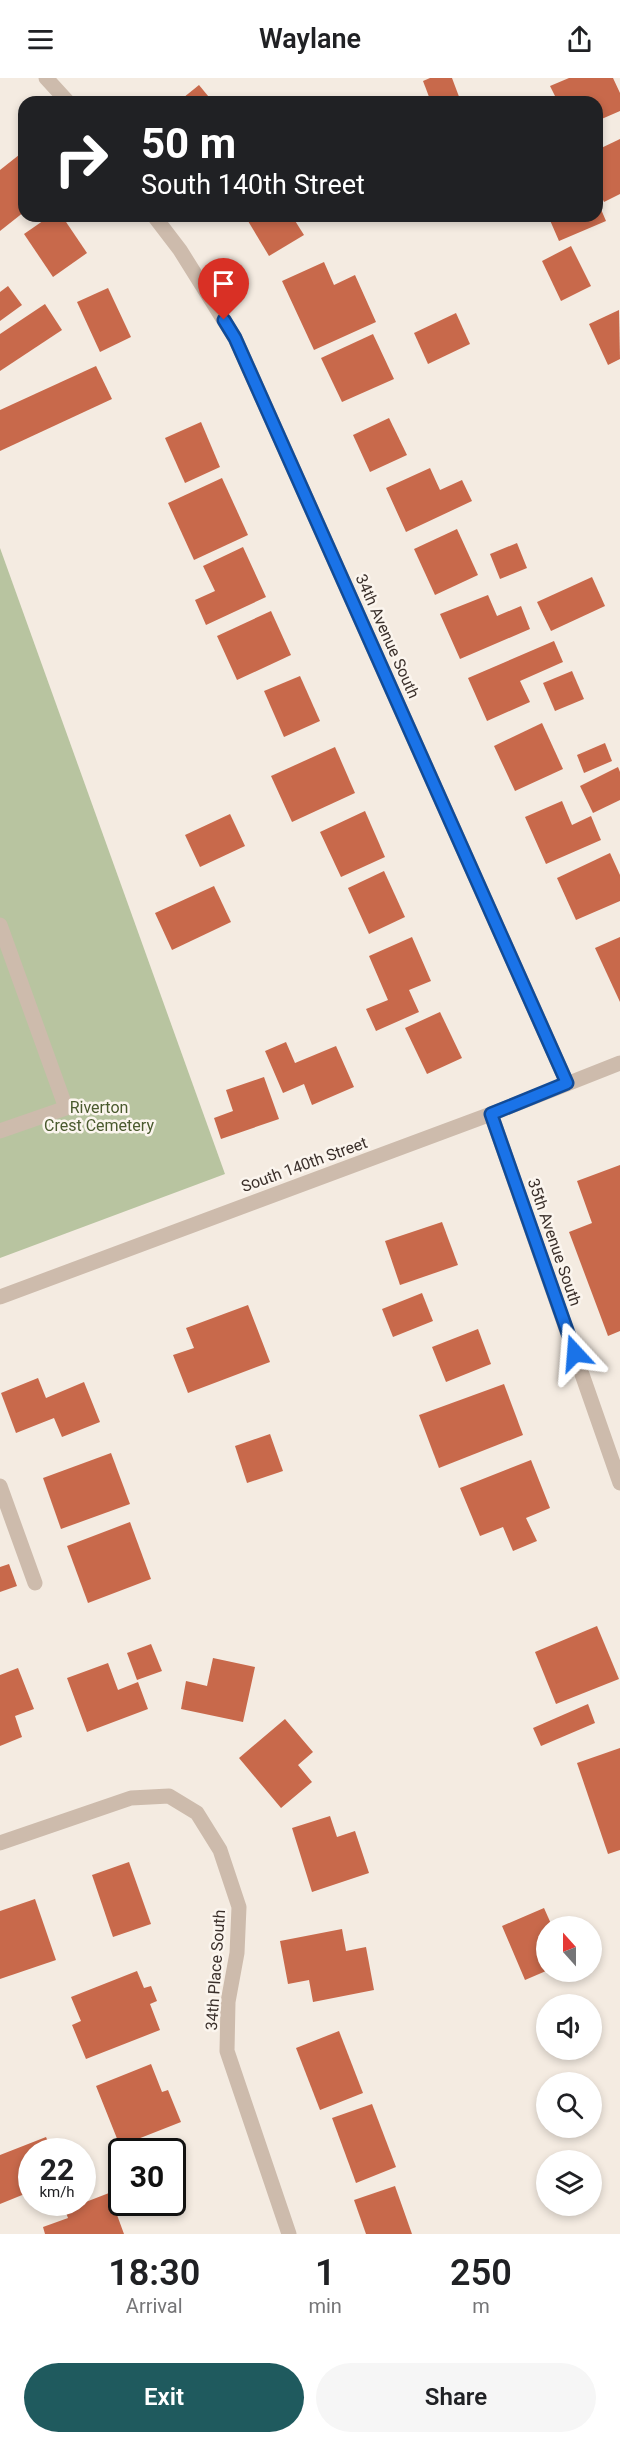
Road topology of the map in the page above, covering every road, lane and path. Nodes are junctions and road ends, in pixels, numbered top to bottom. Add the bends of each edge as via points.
1 (46, 78) edge
2 (62, 96) edge
3 (159, 222) edge
4 (0, 925) edge
5 (4, 948) edge
6 (620, 1063) edge
7 (567, 1083) junction
8 (491, 1114) junction
9 (0, 1131) edge
10 (0, 1297) edge
11 (620, 1483) edge
12 (0, 1486) edge
13 (35, 1583) dead end
14 (0, 1843) edge
15 (289, 2234) edge

1 - 2 street
3 - 7 street, 34th Avenue South via 235,338
4 - 5 street
5 - 9 street via 66,1108
6 - 7 street, South 140th Street
7 - 8 street, South 140th Street
8 - 10 street, South 140th Street
8 - 11 street, 35th Avenue South
12 - 13 street
14 - 15 street, 34th Place South via 131,1798 169,1796 197,1813 220,1850 239,1907 237,1953 228,2002 227,2051

